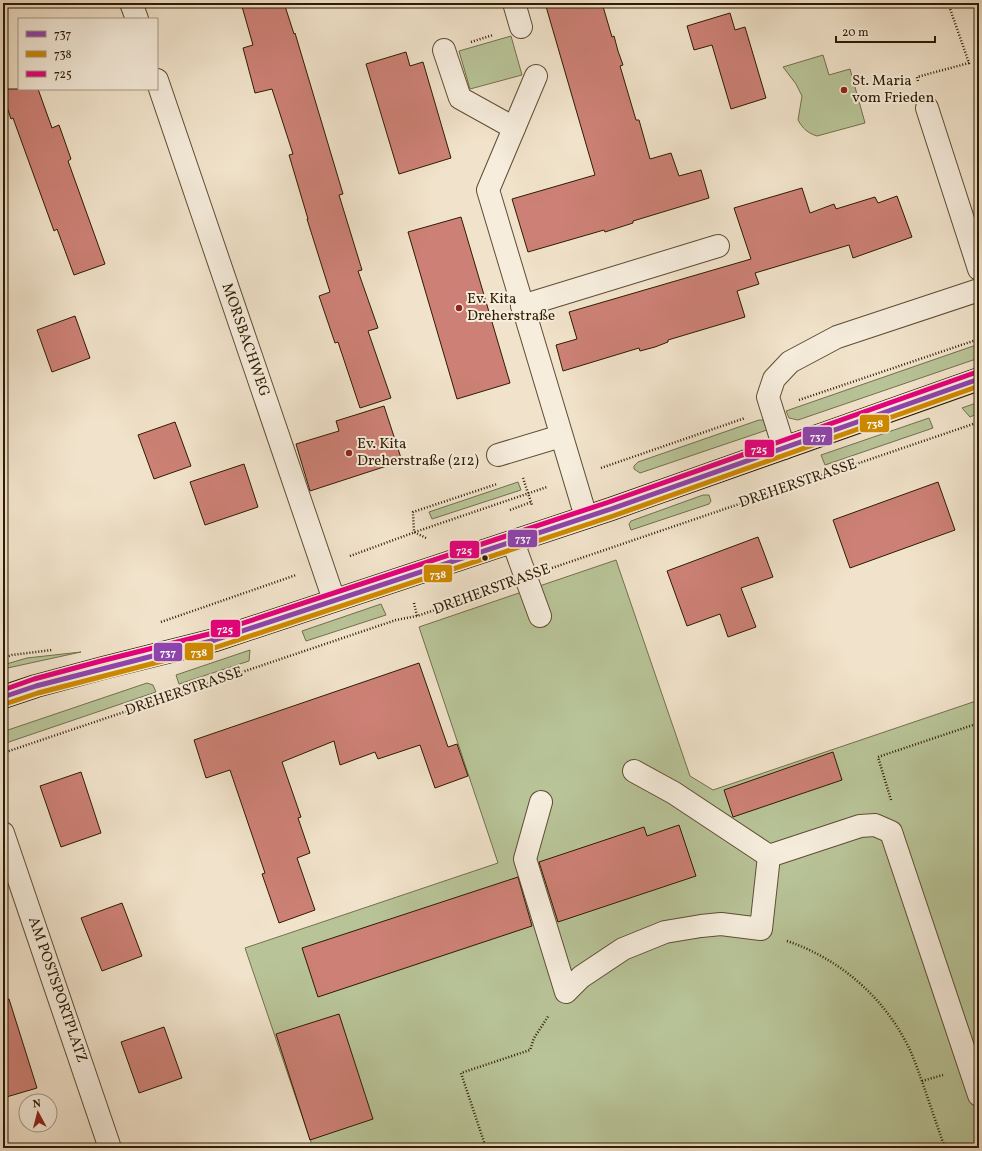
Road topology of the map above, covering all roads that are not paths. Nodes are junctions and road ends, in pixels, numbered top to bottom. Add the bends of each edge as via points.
1 (132, 3) edge
2 (514, 3) edge
3 (137, 18) edge
4 (521, 27) dead end
5 (444, 50) dead end
6 (536, 76) dead end
7 (158, 83) edge
8 (927, 108) road end
9 (514, 128) junction
10 (718, 246) dead end
11 (979, 269) edge
12 (979, 290) edge
13 (522, 306) junction
14 (979, 380) edge
15 (561, 436) junction
16 (784, 448) junction
17 (498, 455) dead end
18 (586, 517) junction
19 (513, 542) junction
20 (334, 600) junction
21 (540, 616) dead end
22 (3, 697) edge
23 (634, 771) dead end
24 (541, 802) dead end
25 (3, 832) edge
26 (769, 856) junction
27 (979, 1095) edge
28 (110, 1148) edge

1 - 3 street
2 - 4 street
5 - 9 street via 460,98
6 - 9 street
7 - 20 street, MORSBACHWEG
8 - 11 street
9 - 13 street via 488,190
10 - 13 street
12 - 16 street via 837,337 790,362 774,379 768,397
13 - 15 street
14 - 16 main road
15 - 17 street
15 - 18 street
16 - 18 main road
18 - 19 main road
19 - 20 main road
19 - 21 street
20 - 22 main road via 214,640 36,686
23 - 26 street via 674,793
24 - 26 street via 525,859 566,992 581,977 623,949 665,932 721,924 761,929
25 - 28 street, AM POSTSPORTPLATZ
26 - 27 street via 860,826 875,825 891,832

